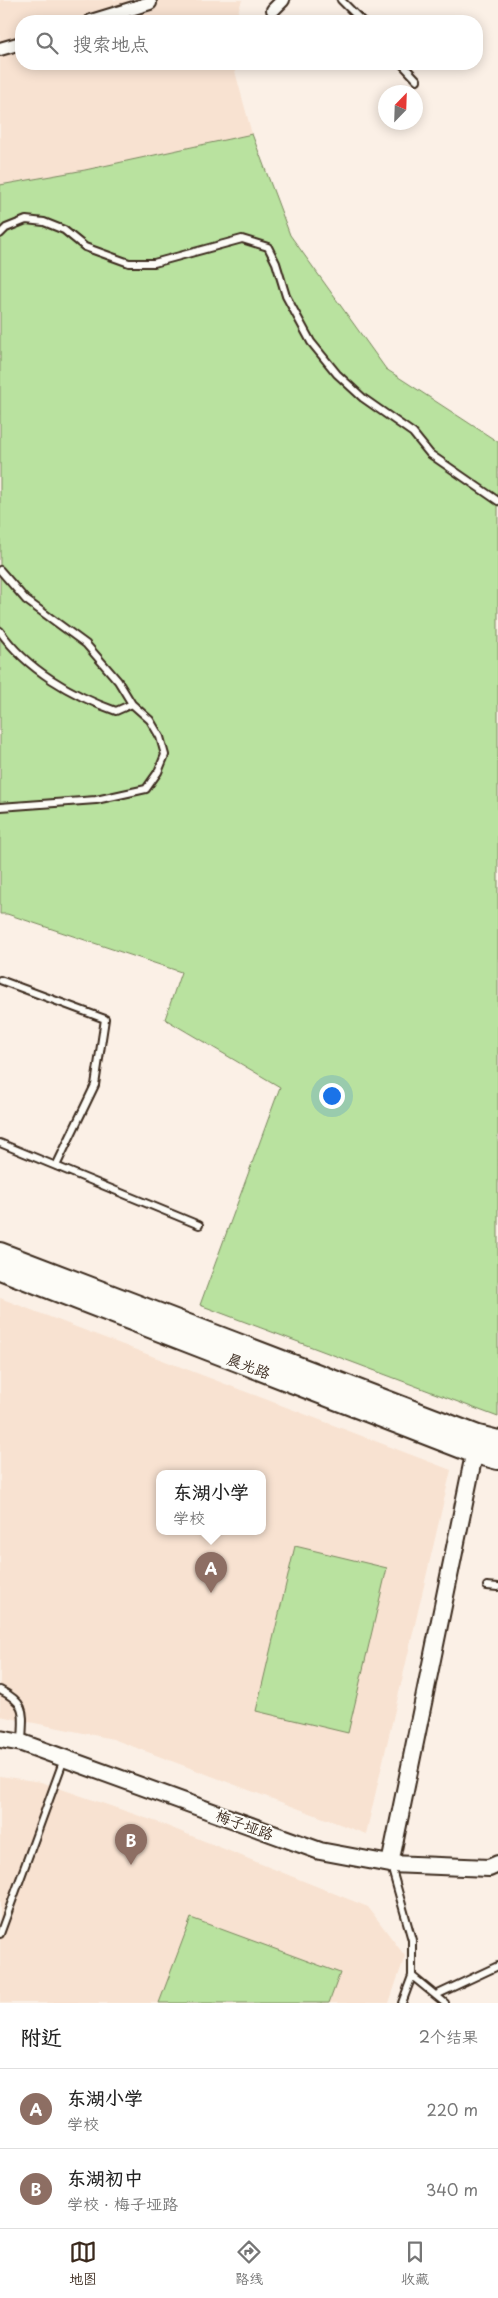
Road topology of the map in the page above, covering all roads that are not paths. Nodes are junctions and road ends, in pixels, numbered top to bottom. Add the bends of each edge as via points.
1 (283, 0) edge
2 (341, 0) edge
3 (150, 3) dead end
4 (273, 10) dead end
5 (111, 15) edge
6 (356, 15) edge
7 (15, 44) edge
8 (1, 45) edge
9 (408, 70) edge
10 (418, 80) dead end
11 (0, 234) edge
12 (498, 501) edge
13 (0, 570) edge
14 (0, 631) edge
15 (132, 704) junction
16 (0, 807) edge
17 (0, 980) edge
18 (0, 1143) edge
19 (56, 1166) junction
20 (199, 1225) dead end
21 (0, 1253) edge
22 (0, 1269) edge
23 (498, 1441) edge
24 (476, 1444) junction
25 (498, 1459) edge
26 (487, 1586) dead end
27 (498, 1587) edge
28 (0, 1690) edge
29 (0, 1739) edge
30 (22, 1743) junction
31 (64, 1758) junction
32 (390, 1864) junction
33 (498, 1864) edge
34 (0, 1934) edge
35 (498, 1966) edge
36 (412, 1976) junction
37 (436, 1995) junction
38 (402, 2003) edge
39 (445, 2003) edge

1 - 4 street
2 - 6 lane
3 - 5 street
7 - 8 street
9 - 10 lane
11 - 12 lane via 26,220 44,222 64,230 85,247 129,263 154,263 242,239 268,247 286,296 312,342 337,374 363,398 413,433 430,454
13 - 15 lane via 26,600 86,644 118,681
14 - 15 lane via 37,670 77,696 116,710
15 - 16 lane via 150,720 160,737 165,756 146,788 96,800
17 - 19 lane via 105,1018 95,1085
18 - 19 lane
19 - 20 lane
21 - 24 main road, 晨光路
22 - 24 main road, 晨光路
23 - 24 main road, 晨光路
24 - 25 main road, 晨光路
24 - 32 street
26 - 27 lane
28 - 30 lane via 15,1698 24,1709
29 - 30 street, 梅子垭路
30 - 31 street, 梅子垭路
31 - 32 street, 梅子垭路 via 320,1851
31 - 34 lane
32 - 33 street, 梅子垭路 via 489,1868
32 - 36 lane via 412,1940
35 - 37 lane
36 - 37 lane
36 - 38 lane
37 - 39 lane

